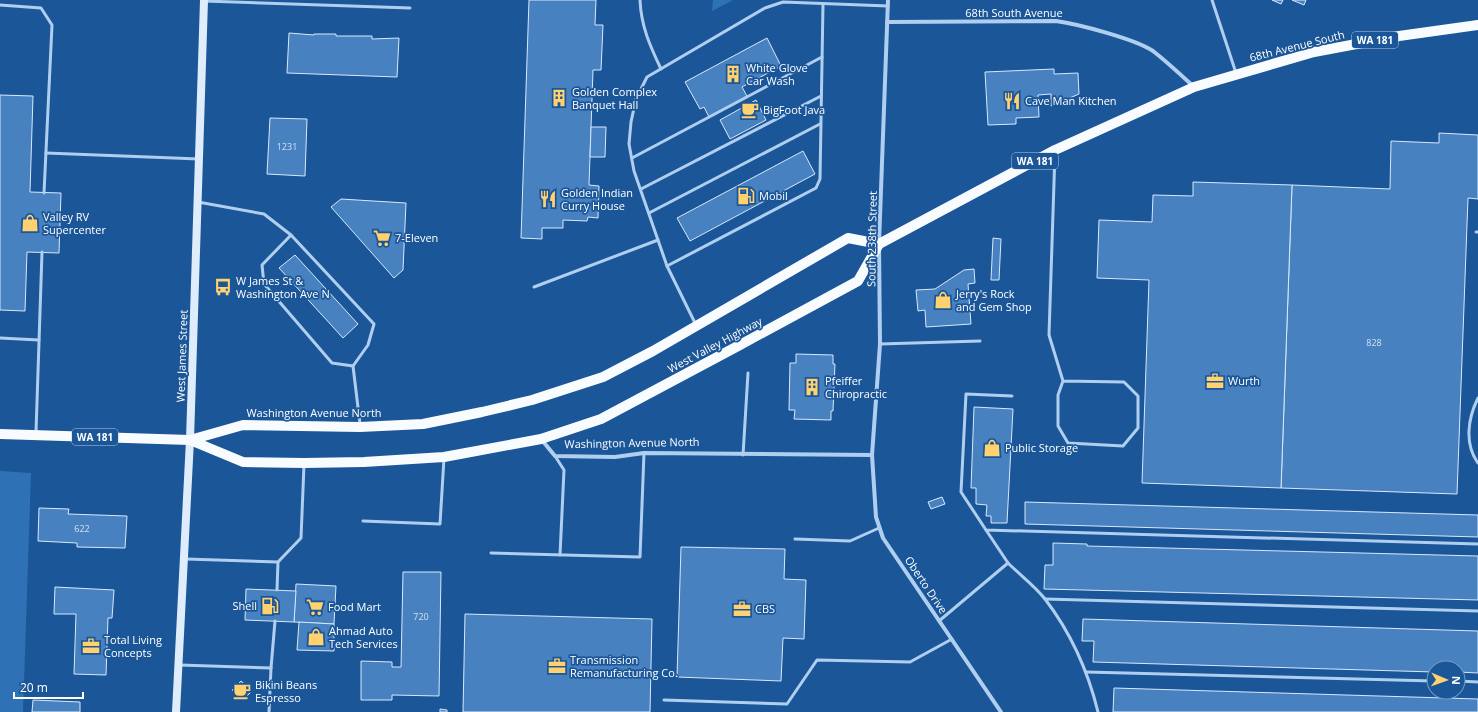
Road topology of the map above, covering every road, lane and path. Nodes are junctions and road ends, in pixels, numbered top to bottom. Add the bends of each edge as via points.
1 (640, 0) edge
2 (888, 0) edge
3 (1212, 0) edge
4 (204, 1) edge
5 (823, 4) junction
6 (0, 5) edge
7 (888, 6) junction
8 (410, 8) dead end
9 (887, 22) junction
10 (1478, 25) edge
11 (822, 57) junction
12 (661, 69) junction
13 (1236, 74) junction
14 (1194, 87) junction
15 (821, 96) junction
16 (820, 124) junction
17 (1055, 150) junction
18 (46, 153) junction
19 (632, 158) junction
20 (199, 159) junction
21 (640, 189) junction
22 (44, 193) dead end
23 (198, 202) junction
24 (649, 213) junction
25 (291, 235) junction
26 (658, 240) junction
27 (879, 244) junction
28 (42, 252) dead end
29 (667, 266) junction
30 (534, 287) dead end
31 (696, 325) junction
32 (0, 338) edge
33 (39, 340) junction
34 (980, 341) dead end
35 (880, 344) junction
36 (353, 366) junction
37 (748, 373) dead end
38 (1063, 380) junction
39 (1012, 396) dead end
40 (1478, 398) edge
41 (360, 427) junction
42 (0, 434) edge
43 (36, 435) junction
44 (541, 439) junction
45 (190, 440) junction
46 (644, 453) junction
47 (743, 455) junction
48 (555, 456) junction
49 (872, 456) junction
50 (444, 457) junction
51 (304, 463) junction
52 (1478, 463) edge
53 (363, 521) dead end
54 (879, 528) junction
55 (986, 530) junction
56 (795, 539) dead end
57 (1478, 544) edge
58 (491, 553) dead end
59 (560, 555) junction
60 (184, 559) junction
61 (278, 562) junction
62 (1008, 563) junction
63 (277, 590) dead end
64 (1044, 599) junction
65 (1478, 612) edge
66 (275, 621) dead end
67 (939, 621) junction
68 (952, 639) junction
69 (178, 665) junction
70 (271, 668) junction
71 (1086, 672) junction
72 (1426, 681) edge
73 (1466, 681) edge
74 (1478, 682) edge
75 (664, 700) dead end
76 (176, 712) edge
77 (269, 712) edge
78 (1001, 712) edge
79 (1098, 712) edge

1 - 12 lane via 640,14 646,36
2 - 7 street, South 238th Street
3 - 13 lane
4 - 8 lane
4 - 20 street, West James Street
5 - 7 lane
5 - 11 lane
5 - 12 lane via 783,2 765,8
6 - 18 lane via 41,8 52,25
7 - 9 street, South 238th Street
9 - 14 street, 68th South Avenue via 1071,23 1152,50
9 - 27 street, South 238th Street
10 - 13 main road, 68th Avenue South / WA 181 via 1314,52
11 - 15 lane
11 - 19 lane
12 - 19 lane via 647,77 636,99 629,144
13 - 14 main road, 68th Avenue South / WA 181
14 - 17 main road, WA 181
15 - 16 lane
15 - 21 lane
16 - 24 lane
16 - 29 lane via 820,179 816,188
17 - 27 main road, WA 181
17 - 38 lane via 1049,334
18 - 20 lane
18 - 22 lane
19 - 21 lane
20 - 23 street, West James Street
21 - 24 lane
23 - 25 lane via 264,214
23 - 45 street, West James Street
24 - 26 lane
25 - 36 lane via 374,324 368,345
25 - 36 lane via 262,265 264,284 332,363
26 - 29 lane
26 - 30 lane
27 - 31 main road via 848,238
27 - 35 street, South 238th Street
27 - 44 main road, West Valley Highway via 858,281 602,419
28 - 33 lane
29 - 31 lane
31 - 41 main road, Washington Avenue North via 603,377 532,400 423,424
32 - 33 lane
33 - 43 lane
34 - 35 lane
35 - 49 street, South 238th Street
36 - 41 lane
37 - 47 lane
38 - 38 lane via 1124,382 1138,396 1138,428 1123,446 1068,443 1058,426 1058,395
39 - 55 lane via 966,394 961,492
40 - 52 lane via 1470,415 1469,434 1472,455
41 - 45 main road, Washington Avenue North via 243,425
42 - 43 main road, Washington Avenue North / WA 181
43 - 45 main road, Washington Avenue North / WA 181
44 - 48 street, Washington Avenue North
44 - 50 main road, Washington Avenue North
45 - 51 main road, Washington Avenue North via 243,462
45 - 60 street, West James Street
46 - 47 street, Washington Avenue North
46 - 48 street, Washington Avenue North via 615,457
46 - 59 lane via 640,557
47 - 49 street, Washington Avenue North
48 - 59 lane via 564,470
49 - 54 street, Oberto Drive
50 - 51 main road, Washington Avenue North
50 - 53 lane via 440,524
51 - 61 lane via 301,538
54 - 56 lane via 850,541
54 - 67 street, Oberto Drive via 883,538
55 - 57 lane
55 - 62 lane
58 - 59 lane
60 - 61 lane
60 - 69 street, West James Street
61 - 63 lane
62 - 64 lane
62 - 67 lane
64 - 65 lane
64 - 71 lane via 1076,647
66 - 70 lane
67 - 68 street, Oberto Drive
68 - 75 lane via 910,662 817,660 788,704
68 - 78 street, Oberto Drive
69 - 70 lane
69 - 76 street, West James Street
70 - 77 lane
71 - 72 lane
71 - 79 lane
73 - 74 lane

